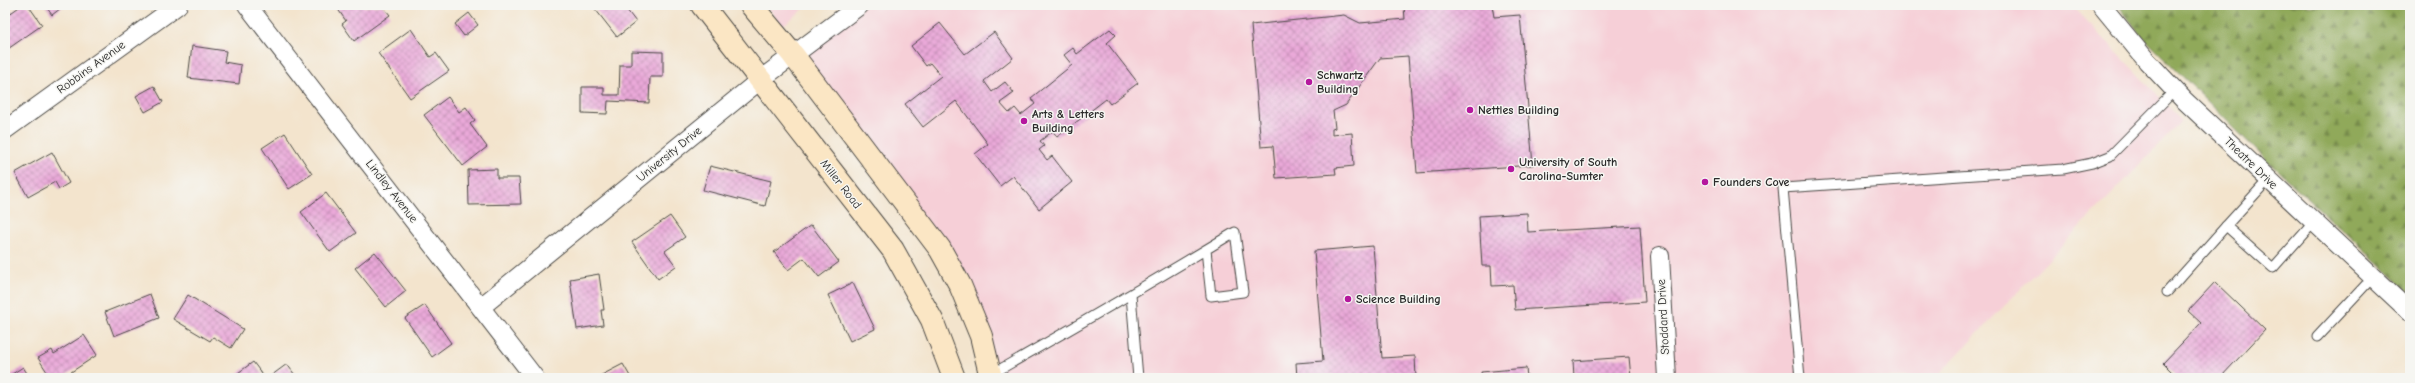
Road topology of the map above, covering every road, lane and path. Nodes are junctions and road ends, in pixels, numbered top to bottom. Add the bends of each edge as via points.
1 (178, 5) edge
2 (247, 5) edge
3 (702, 5) edge
4 (752, 5) edge
5 (860, 5) edge
6 (2101, 5) edge
7 (793, 55) junction
8 (760, 80) junction
9 (2175, 90) junction
10 (5, 130) edge
11 (2268, 180) junction
12 (2314, 222) junction
13 (2226, 226) junction
14 (1206, 250) junction
15 (1660, 256) dead end
16 (2373, 277) junction
17 (2167, 292) dead end
18 (1131, 295) junction
19 (481, 307) junction
20 (2410, 312) edge
21 (2317, 337) dead end
22 (985, 377) edge
23 (535, 378) edge
24 (954, 378) edge
25 (1138, 378) edge
26 (1667, 378) edge
27 (1800, 378) edge

1 - 10 street, Robbins Avenue
2 - 19 street, Lindley Avenue
3 - 8 street, Miller Road
4 - 7 street
5 - 7 street, University Drive
6 - 9 street, Theatre Drive via 2147,61
7 - 8 street, University Drive
7 - 22 street via 940,248 960,285 981,336
8 - 19 street, University Drive
8 - 24 street, Miller Road via 893,250 932,320
9 - 11 street, Theatre Drive
9 - 27 lane via 2110,156 2092,163 2064,169 1783,188
11 - 12 street, Theatre Drive
11 - 13 lane
12 - 13 lane via 2273,268
12 - 16 street, Theatre Drive
13 - 17 lane
14 - 14 lane via 1235,232 1243,292 1211,296
14 - 18 lane
15 - 26 street, Stoddard Drive
16 - 20 street, Theatre Drive
16 - 21 lane
18 - 22 lane
18 - 25 lane
19 - 23 street, Lindley Avenue

